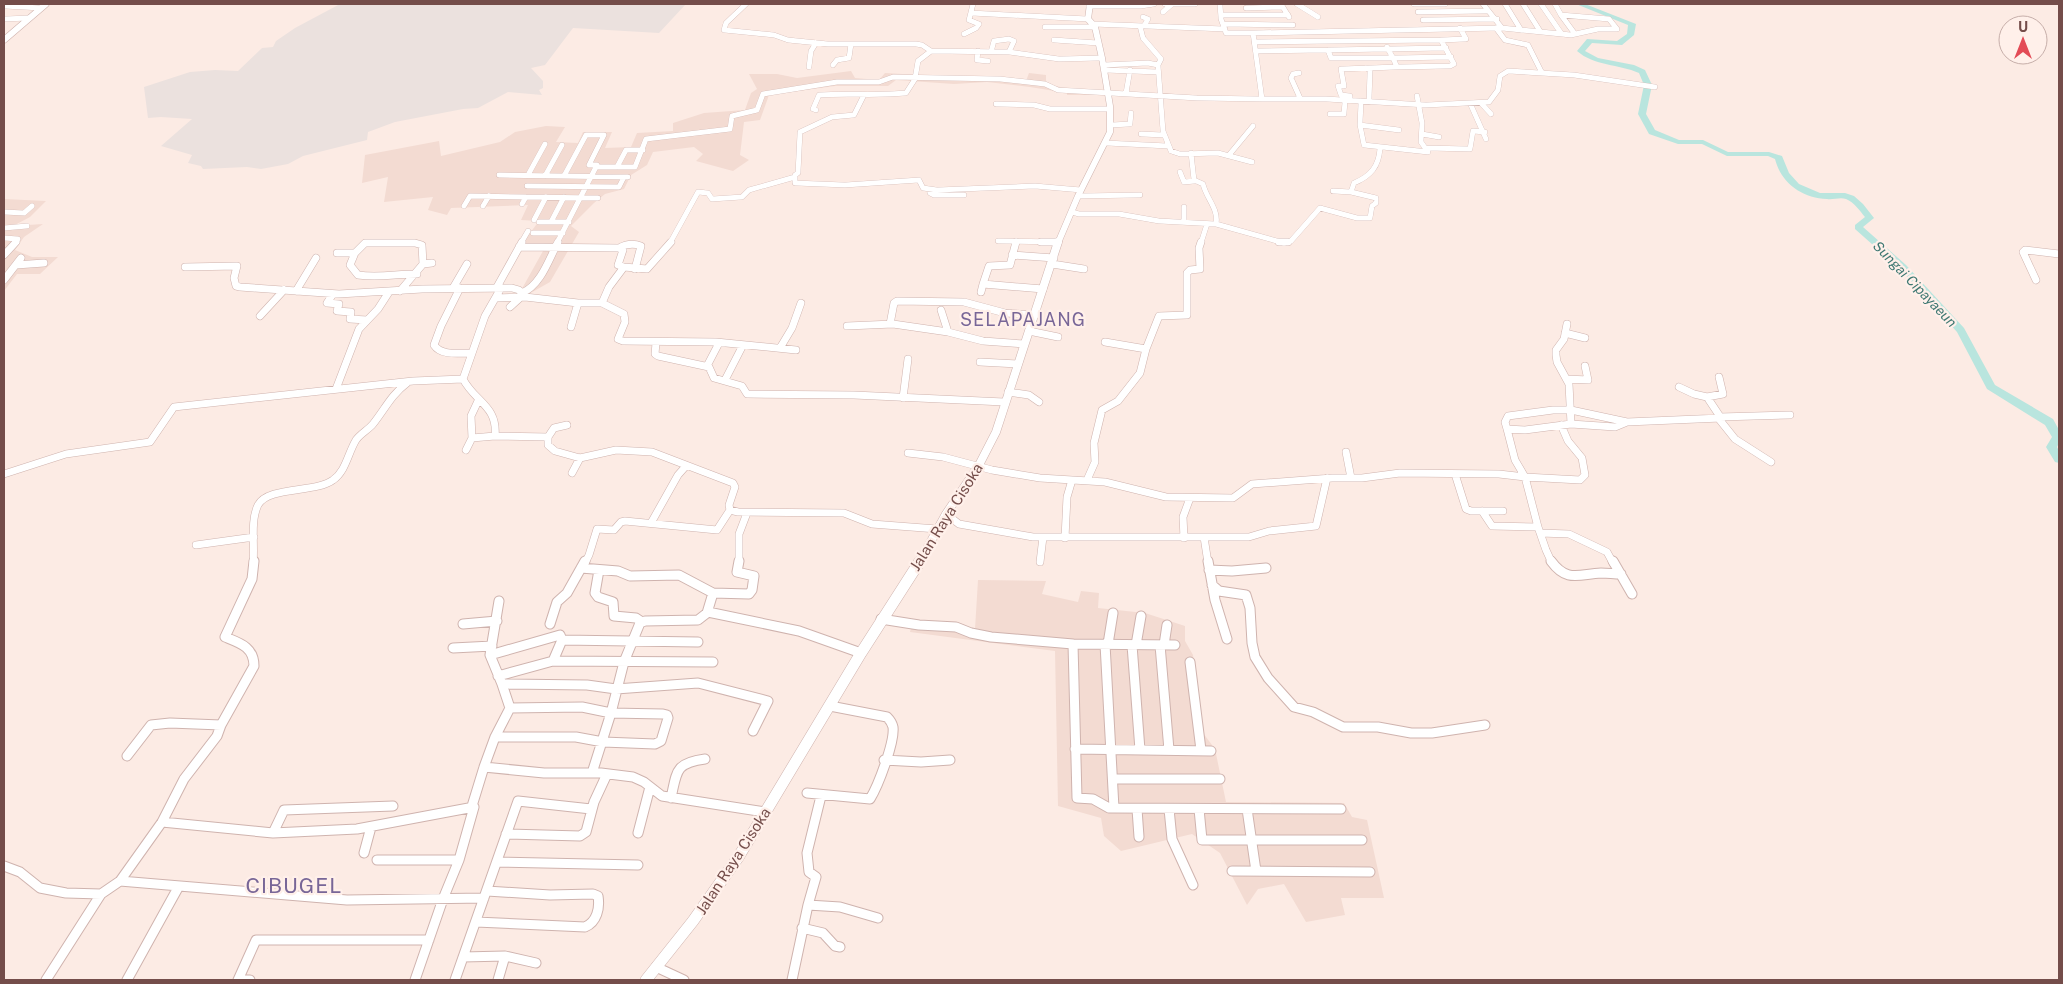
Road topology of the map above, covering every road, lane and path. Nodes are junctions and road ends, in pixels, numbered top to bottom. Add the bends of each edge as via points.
1 (746, 4) edge
2 (973, 4) edge
3 (1151, 4) edge
4 (1165, 4) edge
5 (1195, 4) edge
6 (1220, 4) edge
7 (1297, 4) edge
8 (1412, 4) edge
9 (1430, 4) edge
10 (1445, 4) edge
11 (1483, 4) edge
12 (1499, 4) edge
13 (1504, 4) edge
14 (1541, 4) edge
15 (1556, 4) edge
16 (1090, 5) edge
17 (1118, 5) edge
18 (1171, 5) junction
19 (1281, 5) edge
20 (4, 6) edge
21 (43, 6) edge
22 (1245, 6) edge
23 (1524, 6) edge
24 (1506, 9) junction
25 (1488, 11) junction
26 (1163, 12) dead end
27 (1418, 12) junction
28 (971, 13) junction
29 (1222, 15) junction
30 (1247, 15) junction
31 (1288, 15) junction
32 (1531, 15) junction
33 (1561, 15) junction
34 (1318, 16) dead end
35 (1549, 16) junction
36 (1143, 17) dead end
37 (1589, 17) junction
38 (4, 18) edge
39 (29, 18) junction
40 (1422, 20) junction
41 (1497, 20) junction
42 (1092, 23) junction
43 (1293, 24) junction
44 (1314, 25) dead end
45 (1142, 26) junction
46 (1224, 26) junction
47 (1045, 27) dead end
48 (1460, 28) junction
49 (1496, 28) junction
50 (1502, 28) junction
51 (1428, 29) junction
52 (1598, 29) junction
53 (1521, 30) junction
54 (1540, 30) junction
55 (965, 32) dead end
56 (1379, 32) junction
57 (1253, 33) junction
58 (1300, 33) junction
59 (1317, 33) junction
60 (1560, 34) junction
61 (1575, 34) junction
62 (4, 40) edge
63 (835, 40) dead end
64 (1054, 40) dead end
65 (1440, 40) junction
66 (1384, 41) junction
67 (842, 42) junction
68 (852, 42) junction
69 (1254, 42) junction
70 (1303, 42) junction
71 (816, 43) junction
72 (1098, 43) junction
73 (1446, 48) junction
74 (1388, 49) junction
75 (931, 50) junction
76 (1307, 50) junction
77 (1328, 50) junction
78 (978, 51) junction
79 (1256, 51) junction
80 (991, 52) junction
81 (1009, 52) junction
82 (1451, 57) junction
83 (1393, 58) junction
84 (988, 61) dead end
85 (1103, 64) junction
86 (833, 65) dead end
87 (1158, 65) junction
88 (809, 67) dead end
89 (1397, 67) junction
90 (1366, 68) junction
91 (1130, 70) junction
92 (1158, 72) junction
93 (1299, 73) dead end
94 (1542, 73) junction
95 (915, 78) junction
96 (1655, 87) dead end
97 (1108, 92) junction
98 (1126, 93) junction
99 (864, 95) junction
100 (1161, 96) junction
101 (1417, 96) dead end
102 (1262, 98) junction
103 (1300, 98) junction
104 (1347, 101) junction
105 (1361, 101) junction
106 (1369, 102) junction
107 (1481, 102) junction
108 (1470, 103) junction
109 (996, 104) dead end
110 (1419, 105) junction
111 (1110, 109) junction
112 (816, 110) dead end
113 (1131, 113) dead end
114 (1330, 114) dead end
115 (1491, 114) dead end
116 (1111, 125) junction
117 (1360, 125) junction
118 (1253, 126) dead end
119 (1399, 130) dead end
120 (1485, 132) junction
121 (1141, 134) dead end
122 (1164, 134) junction
123 (1422, 134) junction
124 (1439, 137) dead end
125 (1486, 140) dead end
126 (1106, 143) junction
127 (546, 144) dead end
128 (562, 145) dead end
129 (1168, 146) junction
130 (1380, 148) junction
131 (1426, 148) junction
132 (643, 150) junction
133 (1191, 153) junction
134 (1228, 155) junction
135 (1252, 162) dead end
136 (596, 167) junction
137 (617, 167) junction
138 (1180, 172) dead end
139 (499, 175) dead end
140 (528, 175) junction
141 (545, 176) junction
142 (564, 176) junction
143 (591, 176) junction
144 (795, 177) junction
145 (1195, 182) junction
146 (527, 186) dead end
147 (586, 187) junction
148 (929, 189) junction
149 (1333, 191) dead end
150 (1351, 192) junction
151 (1080, 193) junction
152 (964, 195) dead end
153 (1140, 195) dead end
154 (489, 196) junction
155 (508, 196) junction
156 (526, 197) junction
157 (546, 197) junction
158 (564, 197) junction
159 (581, 197) junction
160 (598, 198) dead end
161 (503, 204) dead end
162 (522, 204) dead end
163 (32, 206) dead end
164 (464, 206) dead end
165 (483, 206) dead end
166 (1184, 207) dead end
167 (4, 212) edge
168 (1072, 212) junction
169 (551, 222) junction
170 (569, 222) junction
171 (1184, 222) junction
172 (1207, 224) junction
173 (1216, 224) junction
174 (27, 226) dead end
175 (4, 228) edge
176 (533, 232) junction
177 (563, 233) junction
178 (4, 238) edge
179 (998, 241) dead end
180 (1016, 242) junction
181 (1058, 242) junction
182 (529, 246) dead end
183 (519, 247) junction
184 (556, 247) junction
185 (619, 248) junction
186 (337, 253) dead end
187 (355, 253) junction
188 (2059, 254) edge
189 (4, 255) edge
190 (1012, 255) junction
191 (21, 258) dead end
192 (316, 258) dead end
193 (1053, 261) junction
194 (44, 263) dead end
195 (432, 263) dead end
196 (423, 264) junction
197 (468, 264) dead end
198 (16, 265) junction
199 (185, 267) dead end
200 (624, 267) junction
201 (1084, 268) dead end
202 (635, 269) junction
203 (417, 274) junction
204 (4, 280) edge
205 (2036, 280) dead end
206 (983, 284) junction
207 (499, 287) junction
208 (457, 288) junction
209 (284, 290) junction
210 (1042, 290) junction
211 (296, 291) junction
212 (400, 291) junction
213 (389, 292) junction
214 (981, 292) dead end
215 (333, 294) junction
216 (523, 296) junction
217 (496, 298) junction
218 (578, 303) junction
219 (602, 303) junction
220 (801, 303) dead end
221 (510, 307) dead end
222 (941, 310) dead end
223 (1035, 315) junction
224 (260, 316) dead end
225 (367, 320) junction
226 (890, 324) junction
227 (1567, 324) dead end
228 (847, 326) dead end
229 (571, 327) dead end
230 (1029, 331) junction
231 (948, 332) junction
232 (1566, 333) junction
233 (1058, 337) dead end
234 (1585, 338) dead end
235 (638, 342) junction
236 (1106, 342) dead end
237 (656, 343) junction
238 (719, 343) junction
239 (1024, 344) junction
240 (743, 345) junction
241 (780, 348) junction
242 (633, 349) dead end
243 (1146, 349) junction
244 (796, 350) dead end
245 (471, 353) junction
246 (908, 359) dead end
247 (980, 362) dead end
248 (1018, 364) junction
249 (707, 366) junction
250 (1585, 366) dead end
251 (1719, 376) dead end
252 (463, 379) junction
253 (1567, 379) junction
254 (725, 380) junction
255 (413, 381) junction
256 (1679, 387) dead end
257 (336, 389) junction
258 (1008, 392) junction
259 (1707, 397) junction
260 (903, 398) junction
261 (478, 401) junction
262 (1004, 402) junction
263 (1039, 402) dead end
264 (1571, 410) junction
265 (1790, 415) dead end
266 (1720, 418) junction
267 (1629, 422) junction
268 (1571, 424) junction
269 (567, 425) dead end
270 (1561, 425) junction
271 (1507, 429) junction
272 (495, 436) junction
273 (548, 437) junction
274 (472, 438) junction
275 (466, 450) dead end
276 (1346, 452) dead end
277 (908, 453) dead end
278 (580, 458) junction
279 (1771, 462) dead end
280 (979, 465) junction
281 (686, 466) junction
282 (572, 473) dead end
283 (4, 474) edge
284 (1455, 474) junction
285 (1525, 477) junction
286 (1327, 478) junction
287 (1351, 478) junction
288 (1072, 480) junction
289 (1087, 480) junction
290 (1190, 498) junction
291 (730, 510) junction
292 (1482, 511) junction
293 (1502, 511) dead end
294 (747, 513) junction
295 (946, 514) junction
296 (651, 523) junction
297 (937, 529) junction
298 (1539, 530) junction
299 (254, 537) junction
300 (1204, 537) junction
301 (1043, 538) junction
302 (1066, 538) junction
303 (1184, 538) junction
304 (196, 545) dead end
305 (1040, 562) dead end
306 (581, 568) junction
307 (1266, 568) dead end
308 (599, 570) junction
309 (1210, 570) junction
310 (1621, 574) junction
311 (1212, 585) junction
312 (713, 593) junction
313 (1632, 594) dead end
314 (500, 600) dead end
315 (708, 612) junction
316 (1113, 613) dead end
317 (1141, 616) dead end
318 (881, 620) junction
319 (497, 621) junction
320 (642, 622) junction
321 (463, 624) dead end
322 (550, 624) dead end
323 (1167, 625) dead end
324 (1228, 639) dead end
325 (562, 640) junction
326 (632, 640) junction
327 (698, 642) dead end
328 (1073, 644) junction
329 (1107, 644) junction
330 (1134, 644) junction
331 (1162, 645) junction
332 (1175, 645) dead end
333 (453, 648) dead end
334 (491, 651) junction
335 (861, 652) junction
336 (552, 661) junction
337 (624, 662) junction
338 (713, 662) dead end
339 (1190, 662) dead end
340 (500, 680) junction
341 (616, 689) junction
342 (830, 706) junction
343 (510, 708) junction
344 (611, 713) junction
345 (221, 725) junction
346 (1485, 725) dead end
347 (753, 731) dead end
348 (495, 737) junction
349 (603, 742) junction
350 (1075, 749) junction
351 (1111, 750) junction
352 (1140, 750) junction
353 (1169, 750) junction
354 (1201, 750) junction
355 (1211, 750) dead end
356 (127, 756) dead end
357 (705, 759) dead end
358 (884, 760) junction
359 (950, 760) dead end
360 (484, 767) junction
361 (592, 772) junction
362 (607, 774) junction
363 (1113, 779) junction
364 (1220, 779) dead end
365 (650, 787) junction
366 (807, 793) dead end
367 (821, 796) junction
368 (671, 798) junction
369 (393, 806) dead end
370 (474, 807) junction
371 (1114, 808) junction
372 (591, 809) junction
373 (1136, 809) junction
374 (1168, 809) junction
375 (1199, 809) junction
376 (1247, 809) junction
377 (1341, 809) dead end
378 (765, 812) junction
379 (162, 822) junction
380 (371, 827) junction
381 (273, 833) junction
382 (638, 833) dead end
383 (506, 834) junction
384 (1139, 837) dead end
385 (1251, 840) junction
386 (1362, 840) dead end
387 (364, 853) dead end
388 (378, 860) dead end
389 (459, 860) junction
390 (497, 862) junction
391 (638, 865) dead end
392 (4, 866) edge
393 (1232, 871) dead end
394 (1256, 871) junction
395 (1370, 872) dead end
396 (120, 880) junction
397 (1193, 885) dead end
398 (179, 886) junction
399 (101, 894) junction
400 (485, 894) junction
401 (443, 899) junction
402 (808, 905) junction
403 (878, 918) dead end
404 (476, 922) junction
405 (802, 928) junction
406 (429, 940) junction
407 (840, 946) dead end
408 (505, 956) junction
409 (463, 957) junction
410 (536, 963) dead end
411 (656, 967) junction
412 (46, 980) edge
413 (127, 980) edge
414 (238, 980) edge
415 (250, 980) edge
416 (416, 980) edge
417 (455, 980) edge
418 (498, 980) edge
419 (646, 980) edge
420 (684, 980) edge
421 (792, 980) edge

1 - 71 street via 726,23 724,30
2 - 28 street
3 - 17 street
4 - 18 street
5 - 18 street
6 - 29 street
7 - 34 street
8 - 9 street
8 - 27 street
9 - 10 street
11 - 25 street
12 - 24 street
13 - 24 street
14 - 35 street
15 - 33 street
16 - 17 street
16 - 42 street, Jalan Raya Cisoka
18 - 26 street
19 - 22 street
19 - 31 street
20 - 21 street
21 - 39 street
22 - 30 street
23 - 24 street
23 - 32 street
24 - 53 street
25 - 27 street
25 - 41 street
27 - 40 street
28 - 42 street
28 - 55 street via 969,20 979,23 978,27
29 - 30 street
29 - 46 street
30 - 31 street
31 - 43 street
32 - 35 street
32 - 54 street
33 - 37 street
33 - 61 street
35 - 60 street
36 - 45 street via 1148,19
37 - 52 street
37 - 52 street via 1609,19 1617,28
38 - 39 street
39 - 62 street
40 - 41 street
40 - 51 street
41 - 50 street
42 - 45 street
42 - 47 street
42 - 72 street, Jalan Raya Cisoka
43 - 46 street
43 - 58 street
44 - 59 street
45 - 46 street
45 - 87 street via 1143,38 1161,59
46 - 57 street via 1226,33
48 - 49 street
48 - 51 street
48 - 65 street via 1466,39
49 - 50 street
49 - 94 street via 1505,40 1528,45
50 - 53 street
51 - 56 street
52 - 61 street
53 - 54 street
54 - 60 street
56 - 59 street
56 - 66 street
57 - 58 street
57 - 69 street
58 - 59 street
58 - 70 street
60 - 61 street
63 - 67 street
64 - 72 street
65 - 66 street
65 - 73 street
66 - 70 street
66 - 74 street
67 - 68 street
67 - 71 street
68 - 75 street via 916,44
68 - 86 street via 849,58 837,60
69 - 70 street
69 - 79 street
70 - 76 street
71 - 88 street
72 - 85 street, Jalan Raya Cisoka
73 - 74 street
73 - 82 street
74 - 77 street
74 - 83 street
75 - 78 street
75 - 95 street via 918,61
76 - 77 street
76 - 79 street
77 - 83 street via 1330,58
78 - 80 street
78 - 84 street via 977,60
79 - 102 street
80 - 81 street
80 - 81 street via 994,41 1009,39 1014,41
81 - 85 street
82 - 83 street
82 - 89 street via 1454,64 1450,66
83 - 89 street
85 - 87 street
85 - 91 street
85 - 97 street, Jalan Raya Cisoka
87 - 92 street
89 - 90 street
90 - 104 street via 1340,70 1344,86 1338,86 1341,95 1350,96
90 - 106 street via 1370,70
91 - 92 street
91 - 98 street
92 - 100 street
93 - 103 street via 1292,74 1291,78
94 - 96 street
94 - 107 street via 1505,72 1499,78 1494,98
95 - 97 street via 1000,79 1045,84 1058,90
95 - 99 street via 903,94
95 - 132 street via 837,82 762,94 757,110 732,116 730,129 650,138 646,139
97 - 98 street
97 - 111 street, Jalan Raya Cisoka
98 - 100 street
99 - 112 street via 819,95 813,109
99 - 144 street via 854,115 832,117 800,132 798,173
100 - 102 street
100 - 122 street
101 - 110 street
102 - 103 street
103 - 104 street
104 - 105 street
104 - 114 street via 1344,114
105 - 106 street
105 - 117 street
106 - 110 street
107 - 108 street
107 - 115 street
108 - 110 street
108 - 120 street
109 - 111 street via 1034,105 1050,109
110 - 123 street
111 - 116 street, Jalan Raya Cisoka
113 - 116 street via 1130,124
116 - 126 street, Jalan Raya Cisoka
117 - 119 street
117 - 130 street via 1364,145
118 - 134 street via 1232,146
120 - 125 street
120 - 131 street via 1473,132 1470,149
121 - 122 street
122 - 129 street
123 - 124 street
123 - 131 street via 1421,142
126 - 129 street
126 - 151 street, Jalan Raya Cisoka
127 - 140 street
128 - 141 street
129 - 133 street via 1175,153
130 - 131 street via 1423,154 1428,152
130 - 150 street via 1380,161 1363,180 1354,183
132 - 137 street via 626,150
132 - 137 street via 636,166
133 - 134 street
133 - 145 street
134 - 135 street
136 - 137 street
136 - 142 street via 589,165 604,135 586,135
136 - 143 street
138 - 145 street via 1184,182
139 - 140 street
140 - 141 street
141 - 142 street
142 - 143 street
143 - 147 street
143 - 147 street via 626,177 619,187
144 - 148 street via 795,183 834,185 920,180 922,188
144 - 202 street via 748,190 742,197 712,199 708,193 698,192 672,242 648,268
145 - 173 street via 1203,184 1216,209
146 - 147 street
147 - 159 street
148 - 151 street via 1038,186
148 - 152 street via 933,195
149 - 150 street
150 - 173 street via 1376,198 1370,218 1339,215 1319,208 1287,242
151 - 153 street
151 - 168 street, Jalan Raya Cisoka
154 - 155 street
154 - 164 street via 470,196
154 - 165 street
155 - 156 street
155 - 161 street
156 - 157 street
156 - 162 street
157 - 158 street
157 - 169 street via 537,221
158 - 159 street
158 - 169 street
159 - 160 street
159 - 170 street
163 - 167 street via 24,213
166 - 171 street
168 - 171 street
168 - 181 street, Jalan Raya Cisoka
169 - 170 street
170 - 177 street
171 - 172 street
172 - 173 street
172 - 243 street via 1199,248 1200,269 1187,273 1187,315 1160,316
174 - 175 street
176 - 177 street
176 - 182 street
176 - 183 street
177 - 184 street
178 - 189 street via 18,239
179 - 180 street
180 - 181 street
180 - 190 street
181 - 193 street, Jalan Raya Cisoka
183 - 184 street
183 - 207 street
184 - 185 street
184 - 216 street via 539,278
185 - 200 street via 623,250 618,265
185 - 202 street via 629,244 640,245
186 - 187 street
187 - 196 street via 366,243 415,243 422,245
187 - 203 street via 350,265 358,276 376,278 389,274
188 - 205 street via 2028,249 2023,252
190 - 193 street
190 - 206 street via 1009,266 991,265 987,268
191 - 198 street
192 - 211 street
193 - 201 street
193 - 210 street, Jalan Raya Cisoka
194 - 198 street
195 - 196 street
196 - 203 street
197 - 208 street
198 - 204 street
199 - 209 street via 238,266 234,278 236,286
200 - 202 street
200 - 219 street
203 - 212 street
206 - 210 street
206 - 214 street
207 - 208 street
207 - 216 street via 516,288
207 - 217 street
208 - 212 street
208 - 245 street via 434,345 442,352
209 - 211 street
209 - 224 street
210 - 223 street, Jalan Raya Cisoka
211 - 215 street
212 - 213 street
213 - 215 street
213 - 225 street
215 - 225 street via 327,303 339,304 337,311 351,312 350,319
216 - 217 street
216 - 218 street
216 - 221 street
217 - 245 street via 485,316
218 - 219 street
218 - 229 street
219 - 235 street via 624,314 625,322 618,339
220 - 241 street
222 - 231 street
223 - 226 street via 1005,313 964,302 897,301
223 - 230 street, Jalan Raya Cisoka
225 - 257 street via 359,329
226 - 228 street
226 - 231 street
227 - 232 street
230 - 233 street
230 - 239 street, Jalan Raya Cisoka
231 - 239 street via 983,341
232 - 234 street
232 - 253 street via 1555,357
235 - 237 street
235 - 242 street
236 - 243 street
237 - 238 street
237 - 249 street via 658,358
238 - 240 street
238 - 249 street
239 - 248 street, Jalan Raya Cisoka
240 - 241 street
240 - 254 street
241 - 244 street
243 - 289 street via 1140,373 1134,382 1118,401 1102,410 1094,443 1095,462
245 - 252 street
246 - 260 street
247 - 248 street
248 - 258 street, Jalan Raya Cisoka
249 - 254 street via 714,378
250 - 253 street via 1588,380
251 - 259 street via 1723,394
252 - 255 street
252 - 261 street
253 - 264 street
254 - 260 street via 742,386 747,394 752,395
255 - 257 street
255 - 299 street via 394,393 357,439 335,479 327,484 263,500 255,514
256 - 259 street
257 - 283 street via 174,407 150,442 66,454
258 - 262 street, Jalan Raya Cisoka
258 - 263 street via 1029,395
259 - 266 street
260 - 262 street
261 - 272 street via 495,416 498,424
261 - 274 street via 471,416
262 - 280 street, Jalan Raya Cisoka via 996,432
264 - 267 street
264 - 268 street
264 - 271 street via 1508,416 1505,422
265 - 266 street
266 - 267 street
266 - 279 street via 1735,439
267 - 268 street via 1616,426
268 - 270 street
269 - 273 street via 557,427
270 - 271 street
270 - 285 street via 1568,441 1582,458 1583,478
271 - 285 street via 1515,460
272 - 273 street
272 - 274 street
273 - 278 street via 548,445 555,451
274 - 275 street
276 - 287 street
277 - 280 street
278 - 281 street via 604,452 639,451 652,452
278 - 282 street
280 - 288 street via 1025,476
280 - 295 street, Jalan Raya Cisoka
281 - 291 street via 735,484
281 - 296 street
284 - 285 street
284 - 287 street via 1400,473
284 - 292 street via 1466,509
285 - 298 street
286 - 287 street
286 - 290 street via 1252,484 1233,498
286 - 300 street via 1314,528 1269,531 1250,537
288 - 289 street
288 - 302 street via 1067,497
289 - 290 street via 1166,498
290 - 303 street via 1183,512
291 - 294 street
291 - 296 street via 717,530
292 - 293 street
292 - 298 street via 1492,526
294 - 297 street via 844,513 884,526
294 - 312 street via 739,534 737,572 754,576 752,590 744,595
295 - 297 street, Jalan Raya Cisoka
295 - 301 street via 960,524
296 - 306 street via 623,521 614,530 597,529
297 - 318 street, Jalan Raya Cisoka via 931,544
298 - 310 street via 1569,534 1607,552
298 - 310 street via 1548,559 1567,575
299 - 304 street
299 - 345 street via 252,579 225,637 244,644 254,658 254,666
300 - 303 street
300 - 309 street
301 - 302 street
301 - 305 street
302 - 303 street
306 - 308 street
306 - 322 street via 567,593 557,602
307 - 309 street
308 - 312 street via 630,576 679,574
308 - 320 street via 595,593 598,597 613,602 614,616 636,618
309 - 311 street
310 - 313 street
311 - 324 street
311 - 346 street via 1219,591 1246,595 1256,657 1294,707 1344,727 1432,733
312 - 315 street
314 - 319 street
315 - 320 street via 698,620
315 - 335 street via 799,631
316 - 329 street
317 - 330 street
318 - 328 street via 956,627 991,637
318 - 335 street, Jalan Raya Cisoka
319 - 321 street
319 - 334 street
320 - 326 street
323 - 331 street
325 - 326 street
325 - 334 street via 560,635
325 - 336 street
326 - 327 street
326 - 337 street
328 - 329 street
328 - 350 street
329 - 330 street
329 - 351 street
330 - 331 street
330 - 352 street
331 - 332 street
331 - 353 street
333 - 334 street
334 - 340 street
335 - 342 street, Jalan Raya Cisoka
336 - 337 street
336 - 340 street
337 - 338 street
337 - 341 street
339 - 354 street
340 - 341 street
340 - 343 street
341 - 344 street
341 - 347 street via 698,683 768,701
342 - 358 street via 891,720 893,729
342 - 378 street, Jalan Raya Cisoka
343 - 344 street via 582,707
343 - 348 street
344 - 349 street
344 - 349 street via 663,714 668,718 659,744
345 - 356 street via 151,725
345 - 379 street via 217,736 184,779
348 - 349 street via 576,737
348 - 360 street
349 - 361 street
350 - 351 street
350 - 371 street via 1077,798
351 - 352 street
351 - 363 street
352 - 353 street
353 - 354 street
354 - 355 street
357 - 368 street via 684,762 679,766
358 - 359 street
358 - 367 street via 870,799
360 - 361 street via 544,773
360 - 370 street
361 - 362 street
362 - 365 street via 633,777
362 - 372 street
363 - 364 street
363 - 371 street
365 - 368 street
365 - 382 street
366 - 367 street
367 - 402 street via 808,853 809,872 816,877
368 - 378 street
369 - 381 street via 284,810
370 - 380 street
370 - 389 street
371 - 373 street
372 - 383 street via 586,832 580,836
372 - 383 street via 518,801
373 - 374 street
373 - 384 street
374 - 375 street
374 - 397 street via 1172,839
375 - 376 street
375 - 385 street via 1202,840
376 - 377 street
376 - 385 street
378 - 411 street, Jalan Raya Cisoka via 716,890
379 - 381 street
379 - 396 street
380 - 381 street
380 - 387 street
383 - 390 street
385 - 386 street
385 - 394 street
388 - 389 street
389 - 401 street
390 - 391 street
390 - 400 street
392 - 399 street via 20,872 40,888
393 - 394 street
394 - 395 street
396 - 398 street
396 - 399 street
398 - 401 street via 347,900
398 - 413 street
399 - 412 street
400 - 401 street
400 - 404 street
400 - 404 street via 593,894 599,900 597,919 585,927
401 - 406 street
402 - 403 street via 840,907
402 - 405 street
404 - 409 street
405 - 407 street via 824,933 835,946
405 - 421 street
406 - 414 street via 256,940
406 - 416 street
408 - 409 street
408 - 410 street
408 - 418 street
409 - 417 street
411 - 419 street, Jalan Raya Cisoka
411 - 420 street
414 - 415 street

